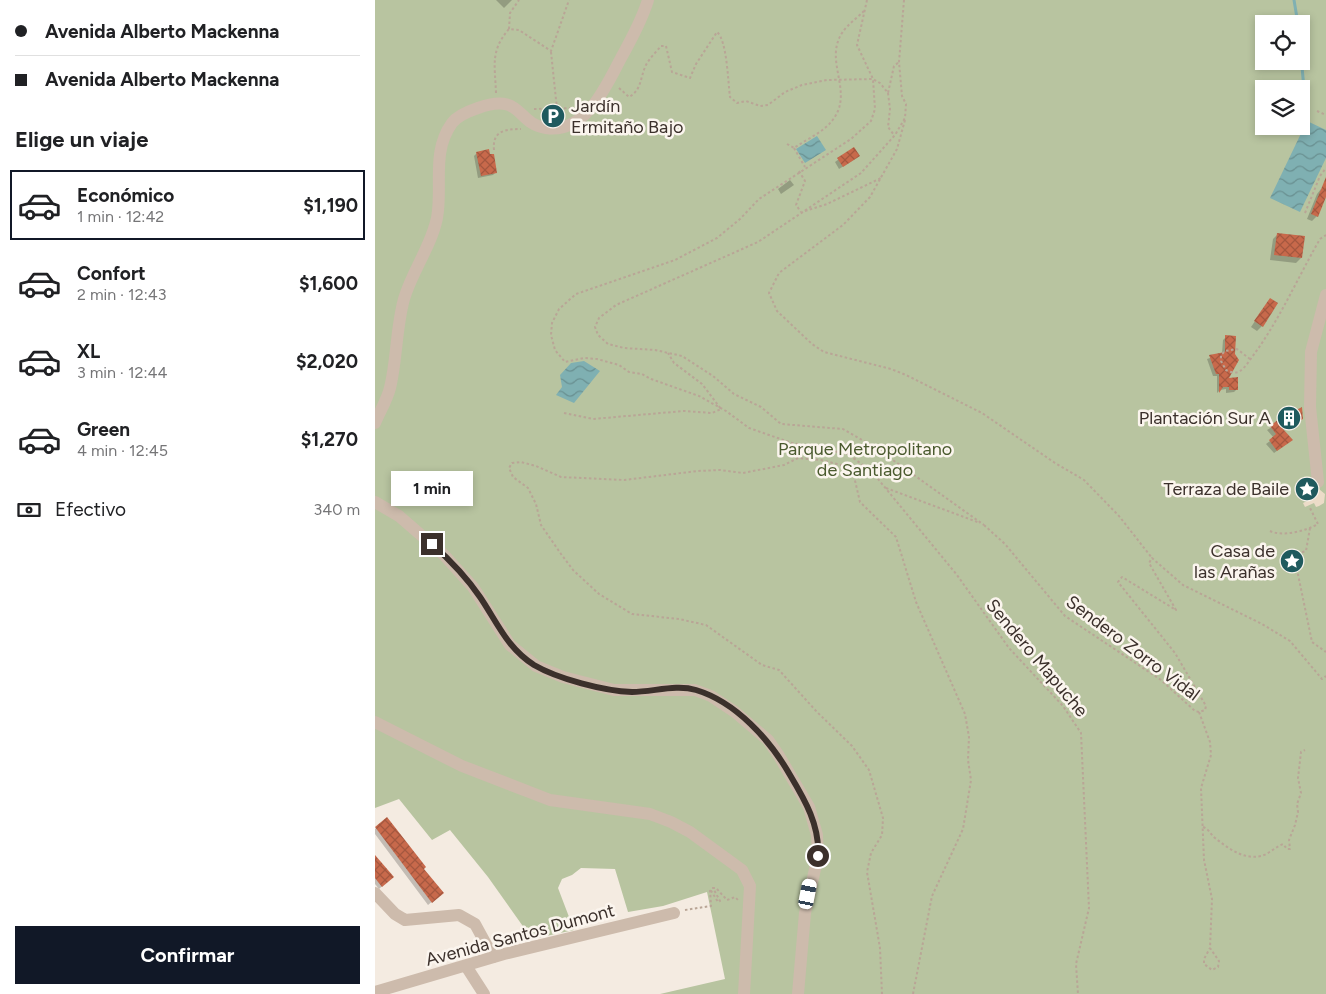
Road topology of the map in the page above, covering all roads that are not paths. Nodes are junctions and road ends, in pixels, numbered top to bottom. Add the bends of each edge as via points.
1 (648, 0) edge
2 (1326, 295) edge
3 (375, 423) edge
4 (1318, 482) dead end
5 (375, 502) edge
6 (375, 722) edge
7 (375, 893) edge
8 (674, 913) road end
9 (493, 957) junction
10 (466, 966) junction
11 (379, 990) edge
12 (484, 994) edge
13 (744, 994) edge
14 (799, 994) edge

1 - 3 street via 611,80 601,97 580,118 555,128 538,125 512,106 497,103 467,112 446,132 440,154 435,224 405,296 398,323 390,388
2 - 4 street via 1311,352 1310,407
5 - 14 street via 399,516 444,555 473,587 510,645 536,666 563,677 614,690 695,690 735,712 768,740 809,807 817,835 818,856 805,913
6 - 13 street via 462,766 541,797 573,805 650,814 671,822 742,870 750,886
7 - 9 street via 405,920 459,915 475,924
8 - 9 street, Avenida Santos Dumont
9 - 10 street, Avenida Santos Dumont
10 - 11 street, Avenida Santos Dumont
10 - 12 street

